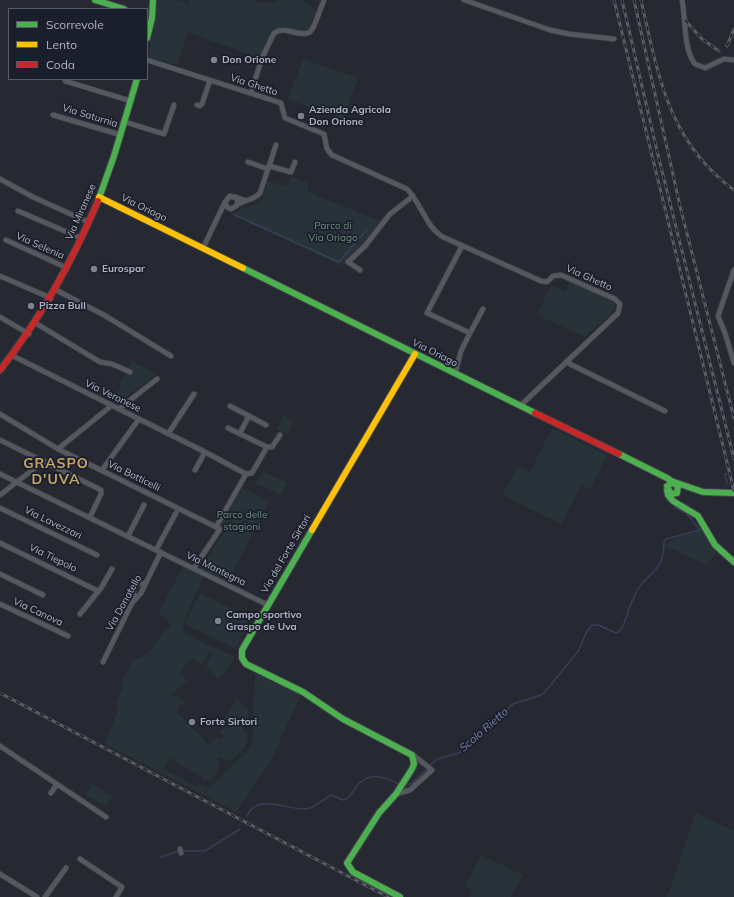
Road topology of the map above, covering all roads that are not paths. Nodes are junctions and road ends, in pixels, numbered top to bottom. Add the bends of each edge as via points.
1 (95, 0) edge
2 (324, 0) edge
3 (464, 0) edge
4 (682, 0) edge
5 (152, 3) edge
6 (121, 8) edge
7 (149, 17) edge
8 (148, 28) edge
9 (614, 39) dead end
10 (148, 60) edge
11 (734, 60) edge
12 (137, 80) edge
13 (210, 80) junction
14 (65, 81) dead end
15 (251, 93) junction
16 (131, 101) junction
17 (174, 105) dead end
18 (197, 105) dead end
19 (53, 114) dead end
20 (125, 122) junction
21 (121, 135) junction
22 (276, 146) dead end
23 (248, 162) dead end
24 (295, 162) dead end
25 (269, 167) junction
26 (0, 179) edge
27 (413, 196) junction
28 (99, 197) junction
29 (236, 197) junction
30 (244, 200) junction
31 (225, 202) junction
32 (237, 205) junction
33 (231, 208) junction
34 (18, 211) dead end
35 (218, 217) junction
36 (88, 222) junction
37 (81, 238) junction
38 (6, 240) dead end
39 (462, 246) junction
40 (202, 248) junction
41 (67, 268) junction
42 (360, 270) dead end
43 (734, 270) edge
44 (0, 276) edge
45 (56, 290) junction
46 (51, 298) junction
47 (483, 309) dead end
48 (0, 317) edge
49 (37, 324) junction
50 (29, 334) junction
51 (470, 334) junction
52 (415, 354) junction
53 (13, 356) junction
54 (171, 356) dead end
55 (566, 362) junction
56 (734, 363) edge
57 (1, 367) edge
58 (130, 372) dead end
59 (455, 374) junction
60 (157, 378) dead end
61 (194, 394) dead end
62 (111, 406) junction
63 (230, 406) dead end
64 (520, 406) junction
65 (119, 409) junction
66 (665, 411) dead end
67 (0, 414) edge
68 (249, 416) junction
69 (139, 419) junction
70 (266, 425) dead end
71 (228, 428) dead end
72 (240, 433) junction
73 (168, 434) junction
74 (280, 435) dead end
75 (0, 440) edge
76 (266, 447) junction
77 (58, 450) junction
78 (205, 452) junction
79 (44, 461) junction
80 (102, 470) junction
81 (195, 470) dead end
82 (0, 474) edge
83 (246, 474) junction
84 (659, 475) junction
85 (17, 482) junction
86 (675, 482) junction
87 (667, 488) junction
88 (686, 488) junction
89 (678, 490) junction
90 (733, 493) dead end
91 (0, 495) edge
92 (681, 504) junction
93 (144, 505) dead end
94 (0, 508) edge
95 (176, 512) dead end
96 (90, 517) junction
97 (216, 527) junction
98 (128, 536) junction
99 (0, 542) edge
100 (159, 551) junction
101 (97, 555) dead end
102 (734, 562) edge
103 (194, 568) junction
104 (112, 569) dead end
105 (0, 574) edge
106 (145, 584) junction
107 (98, 590) junction
108 (43, 595) dead end
109 (136, 598) junction
110 (0, 604) edge
111 (268, 604) junction
112 (80, 614) dead end
113 (68, 636) dead end
114 (103, 662) dead end
115 (0, 746) edge
116 (410, 753) junction
117 (57, 784) junction
118 (51, 793) dead end
119 (396, 794) junction
120 (106, 817) dead end
121 (80, 859) dead end
122 (66, 868) dead end
123 (0, 874) edge
124 (37, 897) edge
125 (45, 897) edge
126 (116, 897) edge
127 (400, 897) edge

1 - 6 street
2 - 15 street via 310,32 300,33 283,29 274,33 262,58
3 - 9 street via 550,30
4 - 11 street via 689,48 695,64 705,68 724,59
5 - 7 street
7 - 8 street
10 - 13 street, Via Ghetto
12 - 16 street, Via Miranese
13 - 15 street, Via Ghetto
13 - 18 street via 202,104
14 - 16 street
15 - 27 street, Via Ghetto via 281,103 285,118 324,134 327,149 332,155 401,186
16 - 20 street, Via Miranese
17 - 20 street via 164,134
19 - 21 street, Via Saturnia
20 - 21 street, Via Miranese
21 - 28 street, Via Miranese
22 - 25 street
23 - 25 street
24 - 25 street via 291,172
25 - 30 street via 259,195
26 - 36 street
27 - 39 street, Via Ghetto via 435,231
27 - 42 street via 390,214 365,246 348,262
28 - 36 street, Via Miranese
28 - 40 street, Via Oriago
29 - 30 street
29 - 31 street via 230,196
29 - 32 street
30 - 32 street
31 - 33 street via 227,207
31 - 35 street
32 - 33 street
33 - 35 street via 224,210
34 - 37 street
35 - 40 street
36 - 37 street, Via Miranese
37 - 41 street, Via Miranese
38 - 41 street, Via Selenia
39 - 51 street via 427,313
39 - 55 street, Via Ghetto via 541,281 547,282 553,276 561,275 615,299 620,304 618,313
40 - 52 street, Via Oriago
41 - 45 street, Via Miranese
43 - 56 street via 718,316
44 - 46 street
45 - 46 street, Via Miranese
45 - 54 street via 104,315
46 - 49 street, Via Miranese
47 - 51 street
48 - 50 street
49 - 50 street, Via Miranese
49 - 58 street via 100,362
50 - 53 street, Via Miranese
51 - 59 street via 461,351
52 - 59 street, Via Oriago
52 - 111 street, Via del Forte Sirtori
53 - 57 street, Via Miranese
53 - 62 street, Via Veronese
55 - 64 street, Via Ghetto
55 - 66 street
59 - 64 street, Via Oriago
60 - 65 street
61 - 73 street
62 - 65 street, Via Veronese
62 - 77 street
63 - 68 street
64 - 84 street, Via Oriago
65 - 69 street, Via Veronese
67 - 77 street, Via Botticelli
68 - 70 street
68 - 72 street
69 - 73 street, Via Veronese
69 - 80 street
71 - 72 street
72 - 76 street
73 - 78 street, Via Veronese
74 - 76 street via 272,447
75 - 79 street
76 - 83 street via 252,472
77 - 80 street, Via Botticelli
78 - 81 street
78 - 83 street, Via Veronese
79 - 85 street
79 - 96 street via 101,490
80 - 97 street, Via Botticelli
82 - 85 street, Via Mantegna
83 - 97 street
84 - 86 street, Via Oriago
84 - 87 street, Via Oriago
85 - 91 street
85 - 96 street, Via Mantegna
86 - 87 street
86 - 88 street, Via Oriago
86 - 89 street
87 - 89 street, Via Oriago via 671,494
87 - 92 street via 668,498
88 - 89 street, Via Oriago
88 - 90 street, Via Oriago via 710,493
89 - 92 street
92 - 102 street via 704,522 715,545
93 - 98 street
94 - 101 street, Via Lavezzari
95 - 100 street
96 - 98 street, Via Mantegna
97 - 103 street via 220,529
98 - 100 street, Via Mantegna
99 - 107 street, Via Tiepolo
100 - 103 street, Via Mantegna
100 - 106 street, Via Donatello
103 - 111 street, Via Mantegna
104 - 107 street
105 - 108 street
106 - 109 street, Via Donatello
106 - 109 street via 139,583 134,588
107 - 112 street
109 - 114 street, Via Donatello
110 - 113 street, Via Canova
111 - 116 street, Via del Forte Sirtori via 242,650 245,663 303,692 343,719
115 - 117 street
116 - 119 street, Via del Forte Sirtori via 414,764
116 - 119 street, Via del Forte Sirtori via 429,768 410,790
117 - 118 street
117 - 120 street
119 - 127 street, Via del Forte Sirtori via 379,813 347,863 353,872
121 - 126 street via 122,887
122 - 125 street
123 - 124 street

